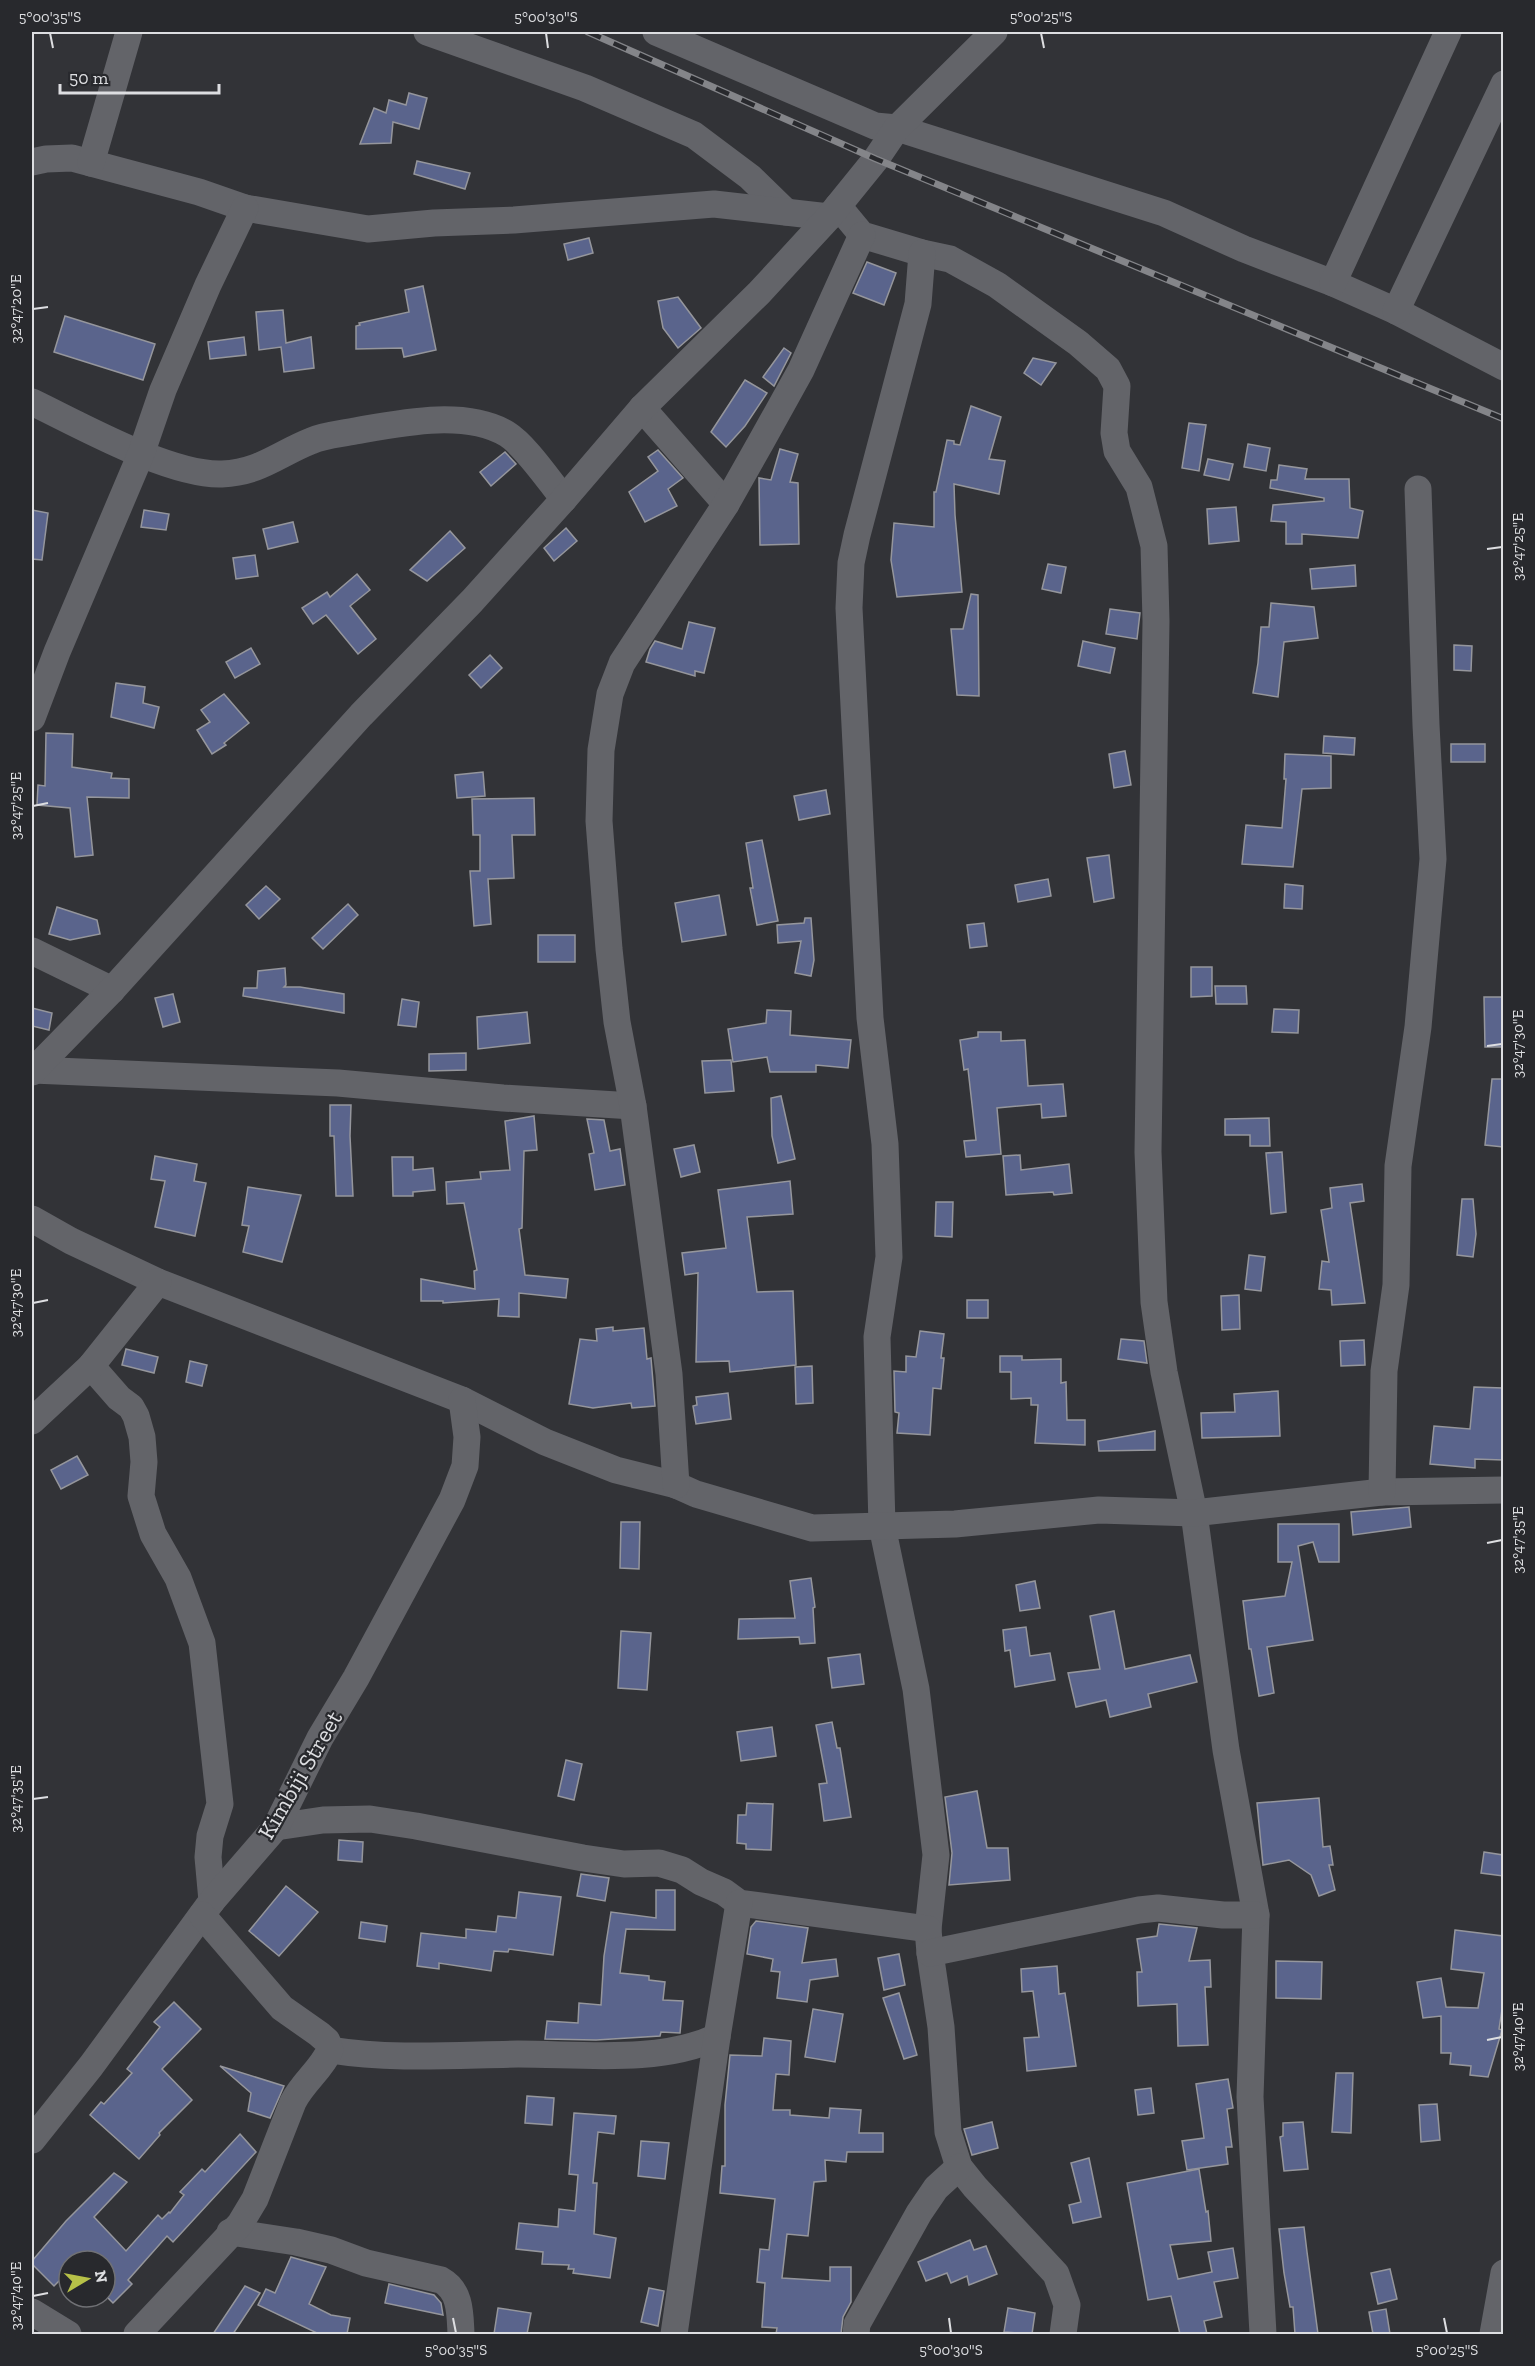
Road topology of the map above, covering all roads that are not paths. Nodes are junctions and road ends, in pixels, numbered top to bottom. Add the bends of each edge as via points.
1 (129, 32) edge
2 (427, 32) edge
3 (656, 32) edge
4 (994, 32) edge
5 (1448, 32) edge
6 (1503, 84) edge
7 (897, 128) junction
8 (32, 162) edge
9 (91, 163) junction
10 (245, 208) junction
11 (786, 212) junction
12 (834, 212) junction
13 (862, 235) junction
14 (922, 253) junction
15 (1333, 283) junction
16 (1396, 311) junction
17 (1503, 367) edge
18 (32, 402) edge
19 (642, 408) junction
20 (141, 454) junction
21 (1418, 489) dead end
22 (564, 499) junction
23 (726, 504) junction
24 (32, 718) edge
25 (32, 951) edge
26 (112, 990) junction
27 (32, 1071) edge
28 (633, 1106) junction
29 (32, 1219) edge
30 (158, 1282) junction
31 (91, 1366) junction
32 (462, 1400) junction
33 (32, 1421) edge
34 (676, 1485) junction
35 (1503, 1490) edge
36 (1382, 1492) junction
37 (1194, 1513) junction
38 (882, 1526) junction
39 (276, 1827) junction
40 (739, 1903) junction
41 (207, 1908) junction
42 (1256, 1915) junction
43 (929, 1941) junction
44 (717, 2037) junction
45 (330, 2050) junction
46 (32, 2140) edge
47 (959, 2167) junction
48 (230, 2232) junction
49 (1503, 2273) edge
50 (1501, 2299) edge
51 (32, 2312) edge
52 (68, 2334) edge
53 (137, 2334) edge
54 (461, 2334) edge
55 (674, 2334) edge
56 (856, 2334) edge
57 (1063, 2334) edge
58 (1263, 2334) edge
59 (1493, 2334) edge

1 - 9 street
2 - 11 street via 585,88 694,135 750,177
3 - 7 street via 875,126
4 - 7 street
5 - 15 street
6 - 16 street
7 - 12 street
7 - 15 street via 1164,213
8 - 9 street via 72,159
9 - 10 street
10 - 11 street via 369,229 714,204
10 - 20 street via 163,390
11 - 12 street
12 - 13 street
12 - 19 street via 759,293
13 - 14 street
13 - 23 street via 801,370
14 - 37 street via 950,259 997,285 1108,369 1117,386 1117,451 1139,487 1154,546 1148,1152 1152,1268 1164,1372
14 - 38 street via 918,304 856,535 849,608 870,1018 885,1144 889,1257 877,1337
15 - 16 street
16 - 17 street
18 - 20 street
19 - 22 street
19 - 23 street
20 - 22 street via 192,470 222,474 256,468 314,439 416,420 474,423 508,434 519,443
20 - 24 street
21 - 36 street via 1433,860 1418,1027 1398,1166 1396,1285 1384,1371
22 - 26 street
23 - 28 street via 622,663 610,694 601,750 599,821 609,949 617,1022
25 - 26 street
26 - 27 street
27 - 28 street via 338,1083
28 - 34 street via 669,1374
29 - 30 street
30 - 31 street
30 - 32 street
31 - 33 street
31 - 41 street via 136,1416 144,1462 141,1497 153,1534 178,1578 202,1643 220,1804 210,1836
32 - 34 street via 545,1442 616,1470
32 - 39 street, Kimbiji Street via 467,1437 465,1466 453,1500 320,1738
34 - 38 street via 812,1528
35 - 36 street
36 - 37 street
37 - 38 street via 1099,1510 955,1524
37 - 42 street via 1226,1750
38 - 43 street via 916,1689 935,1844
39 - 40 street via 370,1819 583,1858 624,1864 660,1863 682,1870
39 - 41 street, Kimbiji Street
40 - 43 street
40 - 44 street
41 - 45 street via 282,2008 320,2034
41 - 46 street, Kimbiji Street
42 - 43 street via 1158,1908
42 - 58 street via 1250,2097
43 - 47 street via 941,2027 948,2132
44 - 45 street via 661,2054 416,2058
44 - 55 street
45 - 48 street via 325,2062 300,2088 255,2199 240,2224
47 - 56 street via 936,2188 919,2212 857,2324
47 - 57 street via 1056,2274 1067,2306
48 - 53 street
48 - 54 street via 296,2242 441,2280 455,2293
49 - 50 street
50 - 59 street
51 - 52 street

